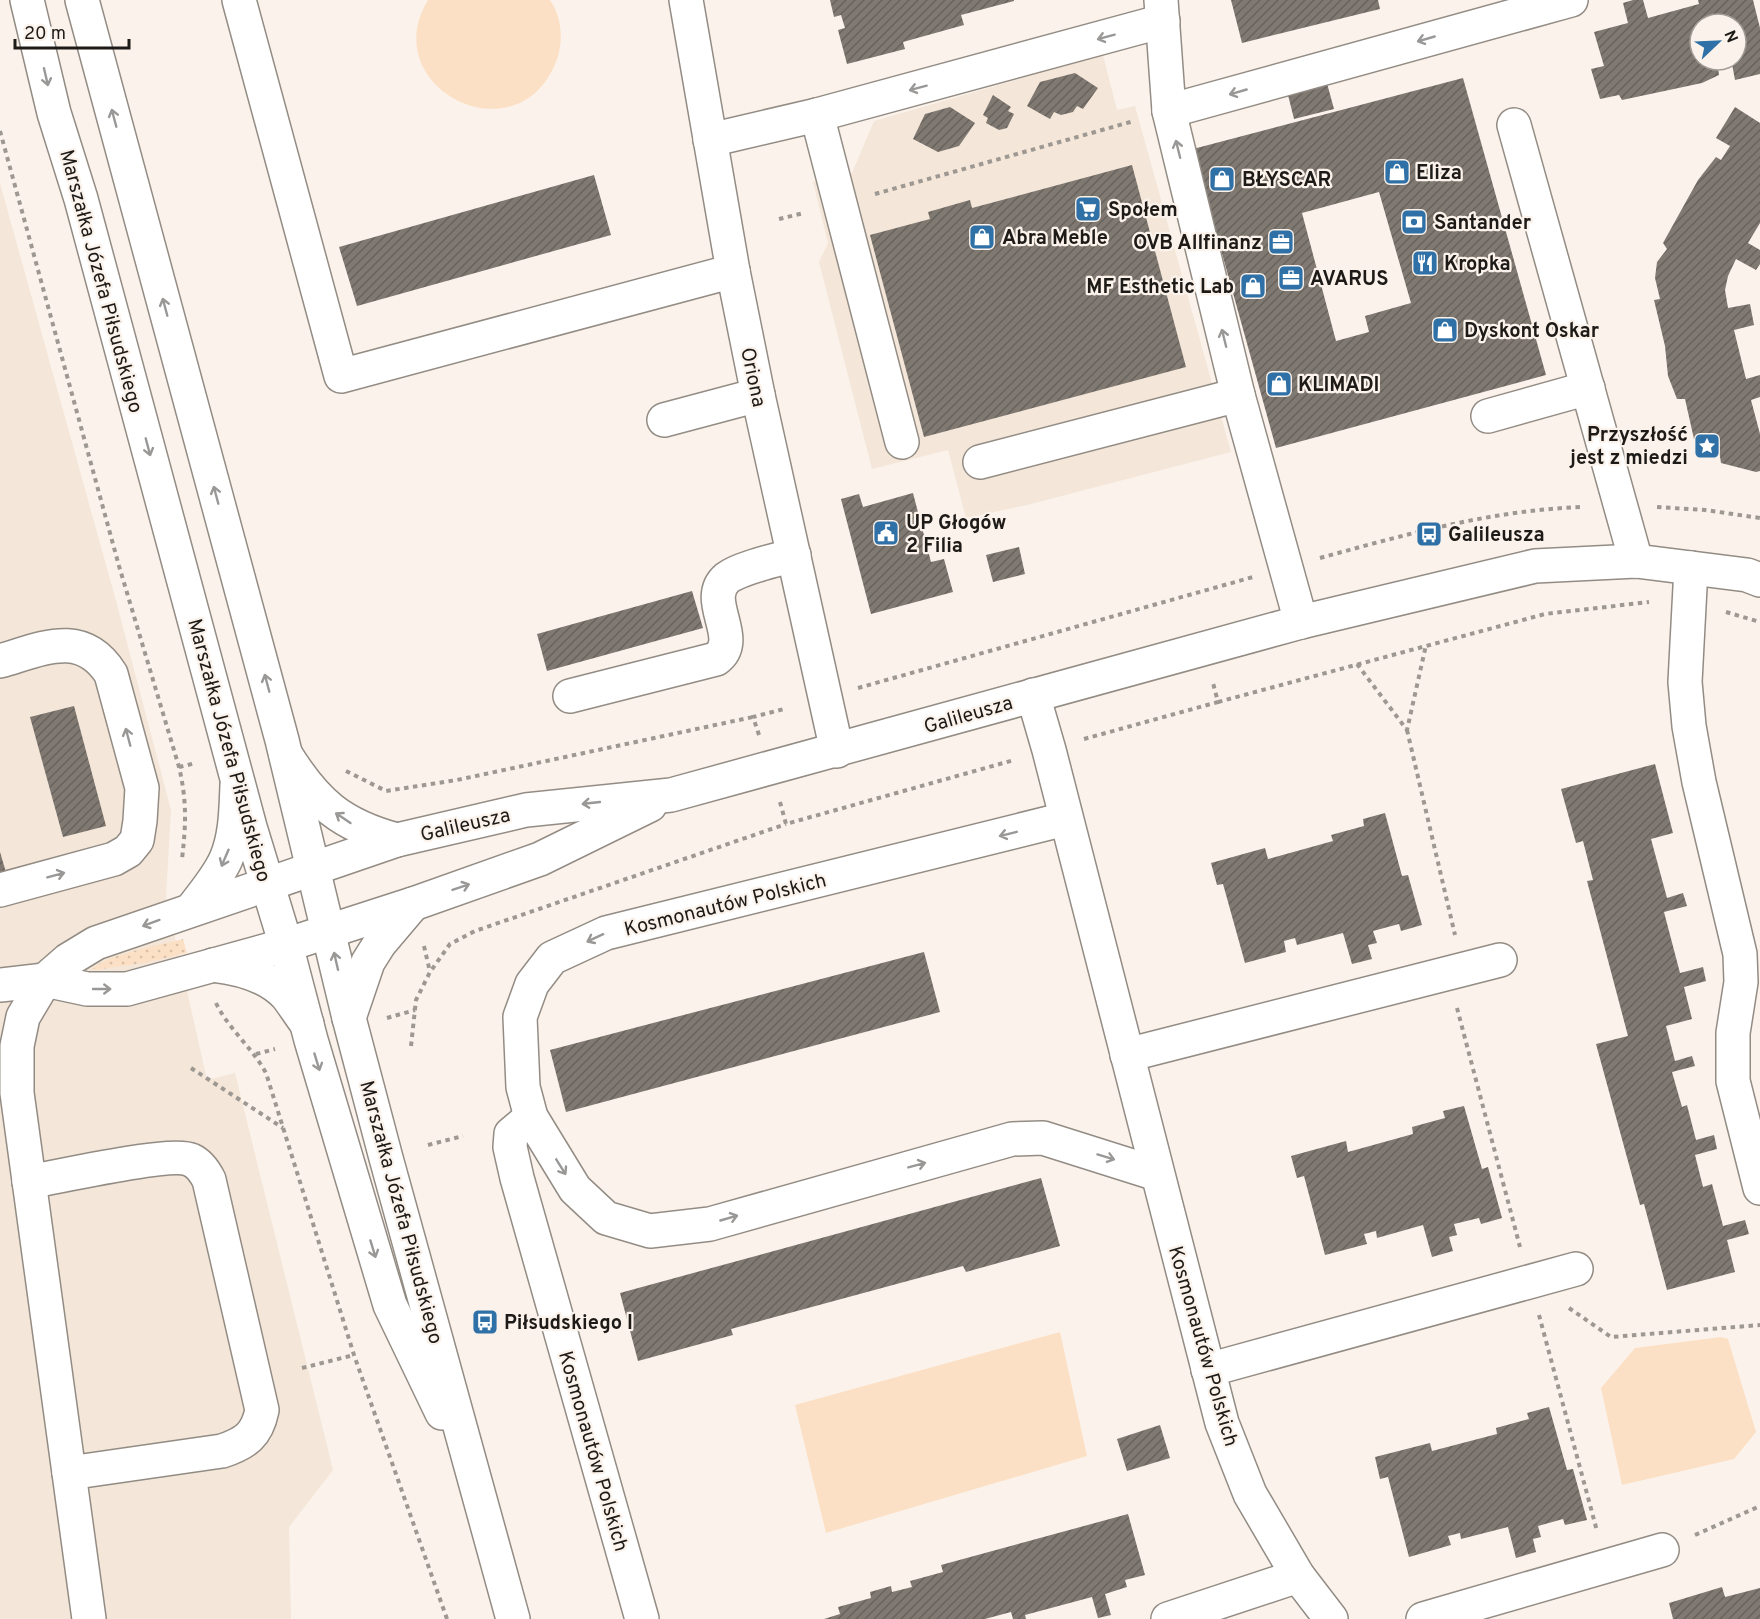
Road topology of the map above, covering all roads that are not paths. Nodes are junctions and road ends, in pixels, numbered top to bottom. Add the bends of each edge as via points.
1 (82, 0) edge
2 (239, 0) edge
3 (686, 0) edge
4 (1571, 0) edge
5 (23, 7) edge
6 (1162, 11) edge
7 (1479, 12) edge
8 (1169, 111) junction
9 (817, 115) junction
10 (1514, 125) dead end
11 (710, 140) junction
12 (733, 271) junction
13 (1588, 388) junction
14 (758, 395) junction
15 (1238, 395) junction
16 (1488, 416) dead end
17 (664, 420) dead end
18 (902, 442) dead end
19 (980, 462) dead end
20 (794, 555) junction
21 (1636, 561) junction
22 (1691, 568) junction
23 (1760, 580) edge
24 (1301, 622) junction
25 (0, 661) edge
26 (1032, 695) junction
27 (570, 696) dead end
28 (837, 751) junction
29 (286, 755) junction
30 (237, 780) junction
31 (670, 795) junction
32 (1065, 819) junction
33 (397, 840) junction
34 (314, 869) junction
35 (267, 886) junction
36 (0, 890) edge
37 (413, 904) junction
38 (192, 909) junction
39 (329, 930) junction
40 (286, 945) junction
41 (1500, 960) dead end
42 (211, 965) junction
43 (45, 980) junction
44 (0, 985) edge
45 (349, 1018) junction
46 (307, 1024) junction
47 (1127, 1055) junction
48 (531, 1117) junction
49 (1157, 1174) junction
50 (29, 1182) junction
51 (1760, 1188) edge
52 (1576, 1269) dead end
53 (1208, 1370) junction
54 (69, 1473) junction
55 (477, 1484) junction
56 (1662, 1550) road end
57 (1298, 1576) junction
58 (89, 1619) edge
59 (513, 1619) edge
60 (642, 1619) edge
61 (1168, 1619) edge
62 (1331, 1619) edge
63 (1422, 1619) edge

29 -> 1 street, Marszałka Józefa Piłsudskiego
2 - 12 street via 341,376
3 - 11 street, Oriona
4 - 7 street
5 -> 30 street, Marszałka Józefa Piłsudskiego via 81,199
6 - 8 street
6 -> 9 street
7 -> 8 street
15 -> 8 street
9 - 11 street
9 - 18 street
10 - 13 street
11 - 12 street, Oriona
12 - 14 street, Oriona
13 - 16 street
13 - 21 street
14 - 17 street
14 - 20 street, Oriona
15 - 19 street
15 - 24 street
20 - 27 street via 727,579 719,590 727,645 716,659
20 - 28 street, Oriona
21 - 22 street, Galileusza
21 - 24 street, Galileusza via 1535,566
22 - 23 street, Galileusza
22 - 51 street via 1685,682 1689,726 1740,954 1742,982 1733,1033 1733,1081
24 - 26 street, Galileusza
36 -> 25 street via 114,859 128,851 141,821 142,788 111,674 94,654 66,644
26 - 28 street, Galileusza
26 - 32 street, Kosmonautów Polskich
28 - 31 street, Galileusza
33 -> 29 street via 357,827 321,802 304,785
29 - 34 street, Marszałka Józefa Piłsudskiego
30 - 35 street, Marszałka Józefa Piłsudskiego
30 -> 38 street via 236,816 227,857
31 -> 33 street, Galileusza via 526,810
37 -> 31 street, Galileusza via 540,859
32 - 47 street, Kosmonautów Polskich
32 -> 48 street, Kosmonautów Polskich via 606,933 552,958 532,984 520,1017 524,1087
33 - 34 street, Galileusza
34 - 35 street, Galileusza
34 - 39 street, Marszałka Józefa Piłsudskiego
35 - 38 street, Galileusza
35 - 40 street, Marszałka Józefa Piłsudskiego
37 - 39 street, Galileusza
37 - 45 street via 368,962
38 -> 43 street, Galileusza via 96,943
39 - 40 street, Galileusza
45 -> 39 street, Marszałka Józefa Piłsudskiego
40 - 42 street, Galileusza
40 - 46 street, Marszałka Józefa Piłsudskiego
41 - 47 street
43 -> 42 street, Galileusza via 87,989 127,989
42 - 46 street via 234,967 275,986
43 - 44 street, Galileusza
43 - 50 street, Galileusza via 23,1017 17,1046 17,1093
45 - 55 street, Marszałka Józefa Piłsudskiego
46 -> 55 street, Marszałka Józefa Piłsudskiego via 390,1305
47 - 49 street, Kosmonautów Polskich
48 -> 49 street, Kosmonautów Polskich via 575,1189 606,1218 650,1231 710,1224 1012,1139 1043,1138
48 - 60 street, Kosmonautów Polskich via 511,1134 510,1147
49 - 53 street, Kosmonautów Polskich
50 - 54 street, Galileusza
50 - 54 street via 155,1159 182,1157 200,1165 209,1180 262,1410 259,1426 250,1436 222,1451
52 - 53 street
53 - 57 street, Kosmonautów Polskich via 1222,1423 1250,1494
54 - 58 street, Galileusza
55 - 59 street, Marszałka Józefa Piłsudskiego
56 - 63 street
57 - 61 street
57 - 62 street, Kosmonautów Polskich

